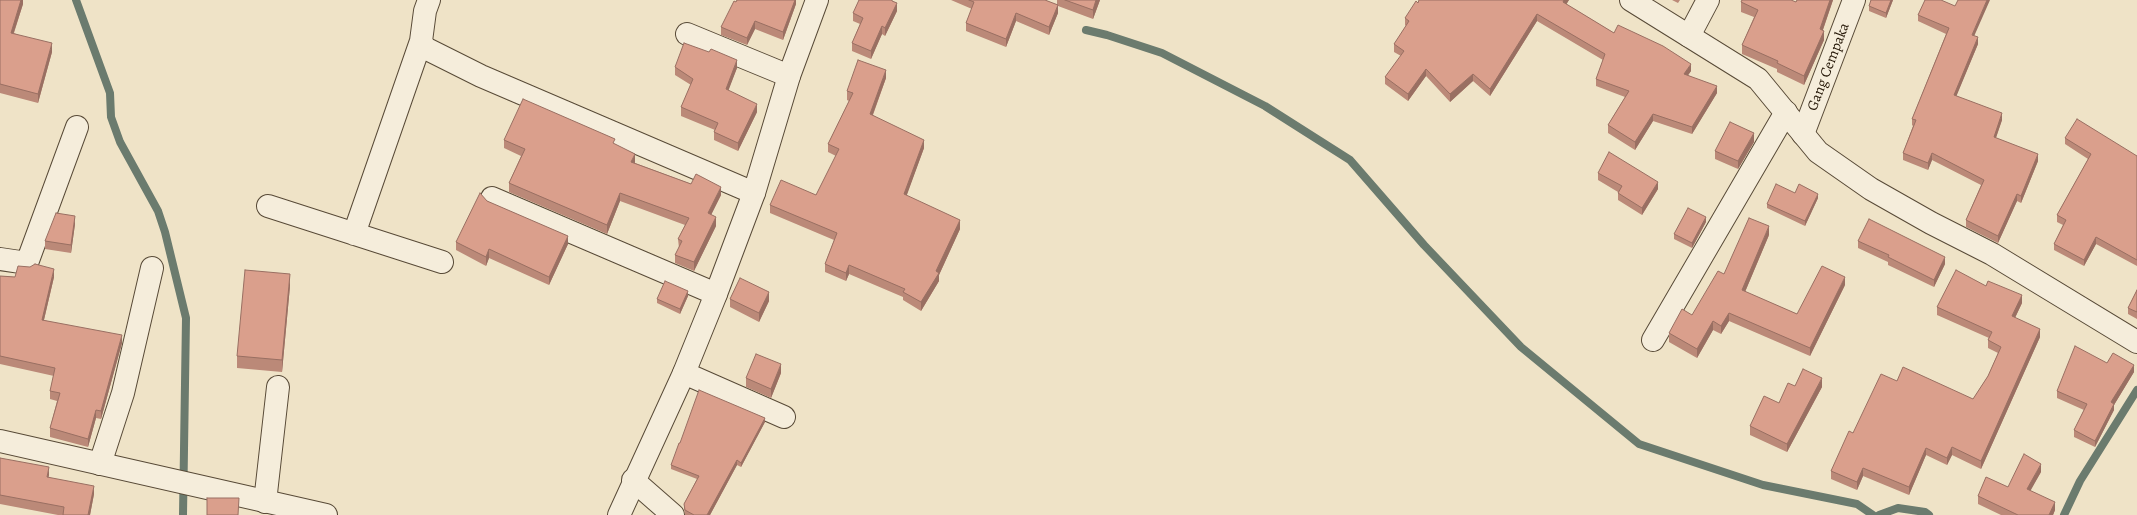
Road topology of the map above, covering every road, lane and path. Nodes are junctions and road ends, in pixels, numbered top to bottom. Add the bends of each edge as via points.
1 (429, 0) edge
2 (817, 0) edge
3 (1631, 0) edge
4 (1708, 0) edge
5 (1854, 0) edge
6 (687, 34) dead end
7 (1689, 36) junction
8 (421, 41) junction
9 (789, 76) junction
10 (1786, 112) junction
11 (77, 127) dead end
12 (1804, 134) junction
13 (754, 193) junction
14 (492, 198) dead end
15 (268, 206) dead end
16 (354, 234) junction
17 (0, 259) edge
18 (442, 262) dead end
19 (152, 268) dead end
20 (716, 294) junction
21 (1653, 340) dead end
22 (2137, 342) edge
23 (684, 373) junction
24 (278, 387) dead end
25 (784, 417) dead end
26 (0, 441) edge
27 (100, 464) junction
28 (633, 480) junction
29 (265, 502) junction
30 (326, 515) edge
31 (619, 515) edge
32 (673, 515) edge

1 - 8 street
2 - 9 street
3 - 7 street
4 - 7 street
5 - 12 street, Gang Cempaka
6 - 9 street
7 - 10 street via 1758,79
8 - 13 street via 425,48 449,61
8 - 16 street
9 - 13 street
10 - 12 street
10 - 21 street
11 - 17 street via 27,263
12 - 22 street via 1818,152 1871,189 1992,254
13 - 20 street
14 - 20 street
15 - 16 street
16 - 18 street
19 - 27 street via 123,393
20 - 23 street
23 - 25 street
23 - 28 street
24 - 29 street
26 - 27 street
27 - 29 street
28 - 31 street
28 - 32 street
29 - 30 street

